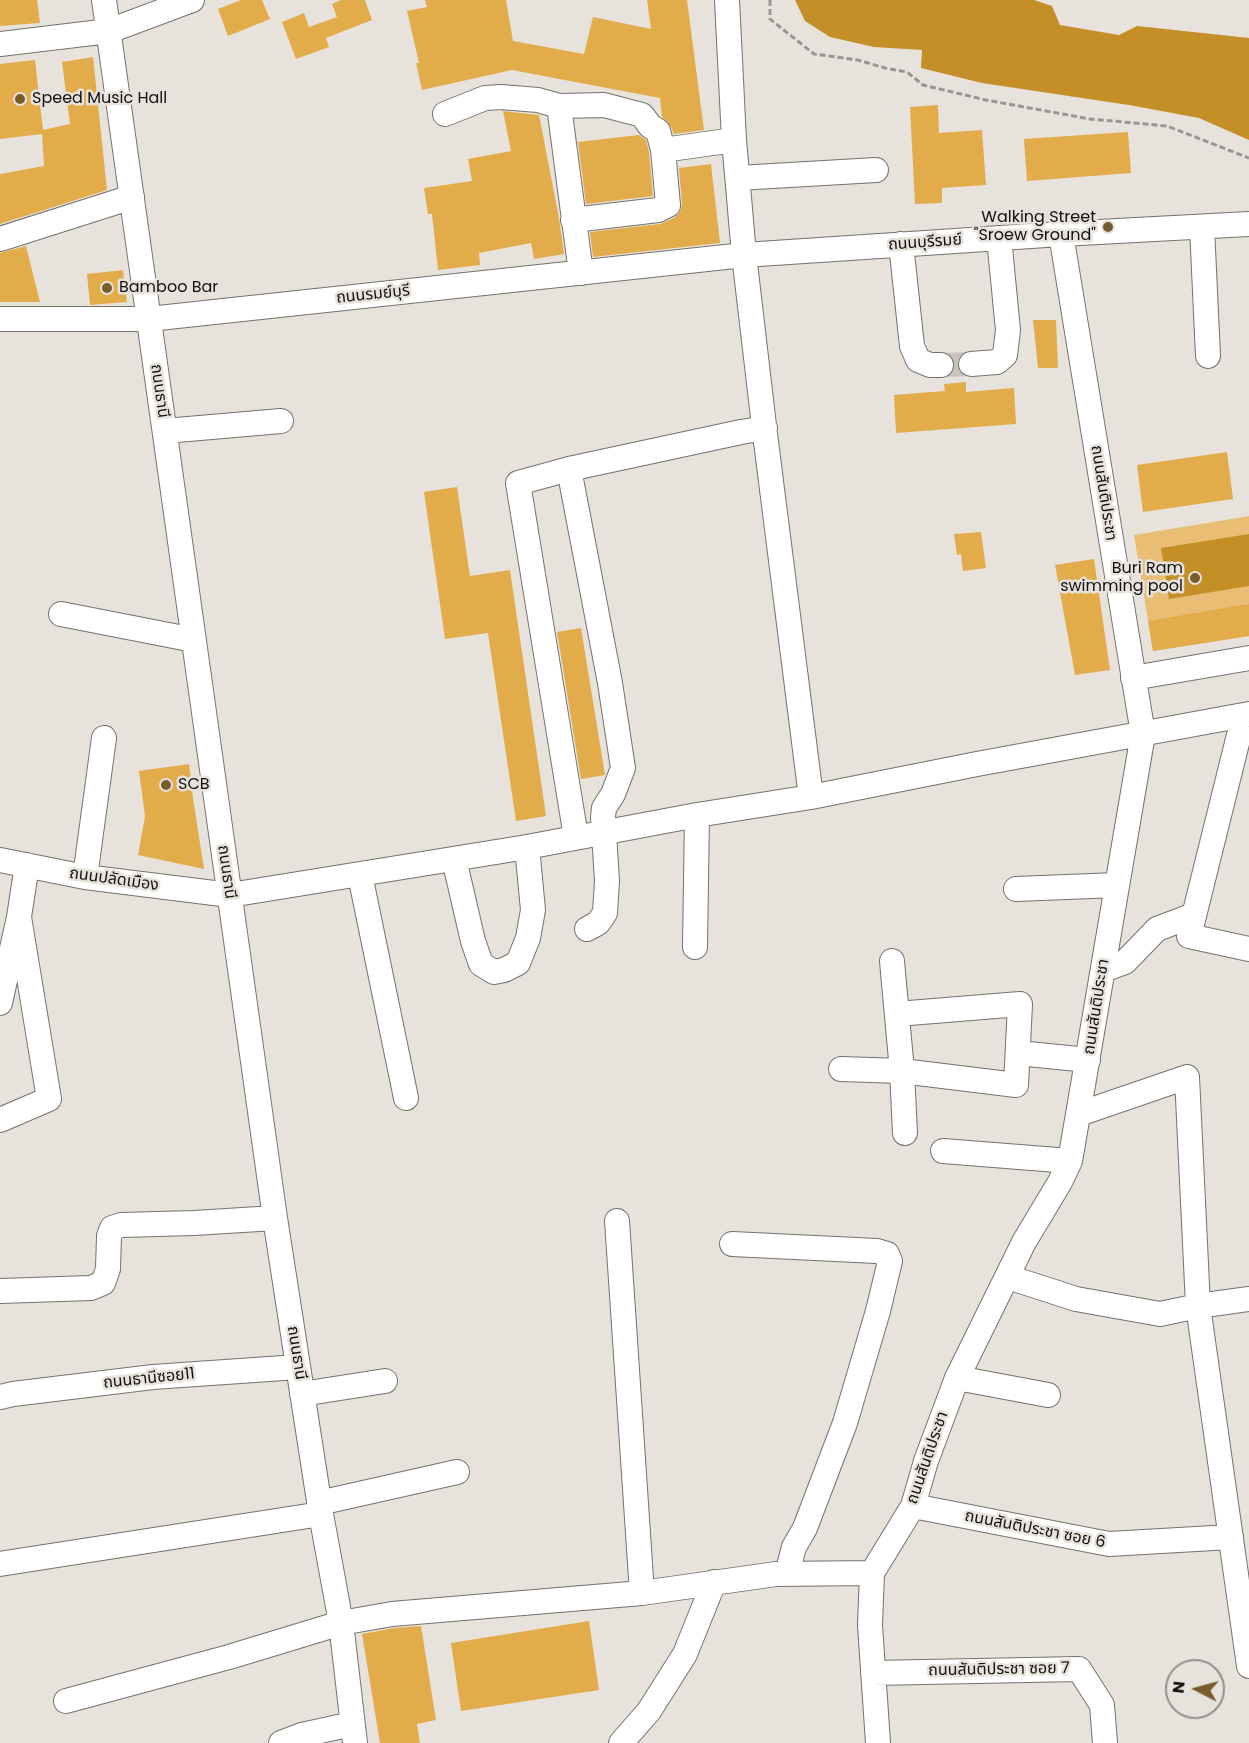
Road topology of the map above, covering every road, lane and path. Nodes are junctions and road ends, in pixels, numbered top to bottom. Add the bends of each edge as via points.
1 (104, 0) edge
2 (192, 0) edge
3 (770, 0) edge
4 (725, 3) edge
5 (109, 31) junction
6 (0, 44) edge
7 (559, 106) junction
8 (445, 114) dead end
9 (734, 140) junction
10 (663, 150) junction
11 (1249, 158) edge
12 (876, 170) dead end
13 (738, 178) junction
14 (132, 197) junction
15 (573, 220) junction
16 (1249, 224) edge
17 (1202, 227) junction
18 (1061, 234) junction
19 (999, 238) junction
20 (0, 239) edge
21 (901, 244) junction
22 (744, 255) junction
23 (581, 273) junction
24 (0, 319) edge
25 (149, 319) junction
26 (1208, 356) dead end
27 (971, 364) tunnel mouth
28 (941, 365) tunnel mouth
29 (281, 421) dead end
30 (765, 428) junction
31 (165, 431) junction
32 (569, 469) junction
33 (61, 614) dead end
34 (194, 639) junction
35 (1249, 658) edge
36 (1133, 678) junction
37 (1247, 715) edge
38 (1143, 734) junction
39 (104, 738) dead end
40 (811, 796) junction
41 (697, 815) junction
42 (604, 832) junction
43 (576, 837) junction
44 (527, 847) junction
45 (454, 859) junction
46 (0, 860) edge
47 (27, 865) junction
48 (360, 875) junction
49 (85, 877) junction
50 (1117, 885) junction
51 (1016, 889) dead end
52 (230, 895) junction
53 (1194, 915) junction
54 (19, 917) junction
55 (586, 929) dead end
56 (695, 947) dead end
57 (1249, 949) edge
58 (892, 961) dead end
59 (1103, 970) junction
60 (0, 1003) edge
61 (897, 1014) junction
62 (1018, 1053) junction
63 (1088, 1060) junction
64 (841, 1069) dead end
65 (902, 1071) junction
66 (406, 1098) dead end
67 (1079, 1114) junction
68 (0, 1120) edge
69 (905, 1133) dead end
70 (943, 1151) dead end
71 (1070, 1161) junction
72 (275, 1218) junction
73 (617, 1221) dead end
74 (732, 1244) dead end
75 (1008, 1277) junction
76 (0, 1291) edge
77 (1249, 1299) edge
78 (1198, 1306) junction
79 (298, 1367) junction
80 (957, 1378) junction
81 (385, 1381) dead end
82 (302, 1394) junction
83 (1048, 1395) dead end
84 (0, 1397) edge
85 (457, 1472) dead end
86 (913, 1506) junction
87 (320, 1509) junction
88 (1238, 1511) edge
89 (1231, 1537) junction
90 (0, 1564) edge
91 (787, 1574) junction
92 (872, 1574) junction
93 (714, 1582) junction
94 (642, 1593) junction
95 (341, 1623) junction
96 (1249, 1666) edge
97 (873, 1673) junction
98 (66, 1701) dead end
99 (353, 1734) edge
100 (281, 1743) edge
101 (621, 1743) edge
102 (878, 1743) edge
103 (1105, 1743) edge

1 - 5 street, ถนนธานี
2 - 5 street
3 - 11 path via 770,19 814,54 907,72 922,85 986,100 1090,119 1167,126
4 - 9 street
5 - 6 street
5 - 14 street, ถนนธานี
7 - 8 street via 538,100 485,98
7 - 10 street via 604,105 642,115 658,131
7 - 15 street
9 - 10 street
9 - 13 street
10 - 15 street via 668,205 658,210
12 - 13 street
13 - 22 street
14 - 20 street
14 - 25 street, ถนนธานี
15 - 23 street
16 - 17 street, ถนนบุรีรมย์
17 - 18 street, ถนนบุรีรมย์
17 - 26 street
18 - 19 street, ถนนบุรีรมย์
18 - 36 street, ถนนสันติประชา
19 - 21 street, ถนนบุรีรมย์
19 - 27 street via 1008,330 1005,355 996,362
21 - 22 street, ถนนบุรีรมย์
21 - 28 street via 912,346 918,360
22 - 23 street, ถนนรมย์บุรี
22 - 30 street
23 - 25 street, ถนนรมย์บุรี
24 - 25 street, ถนนรมย์บุรี
25 - 31 street, ถนนธานี
29 - 31 street
30 - 32 street
30 - 40 street
31 - 34 street, ถนนธานี
32 - 42 street via 623,768 604,808
32 - 43 street via 518,483
33 - 34 street
34 - 52 street, ถนนธานี
35 - 36 street
36 - 38 street, ถนนสันติประชา
37 - 38 street, ถนนปลัดเมือง
37 - 53 street
38 - 40 street, ถนนปลัดเมือง
38 - 50 street, ถนนสันติประชา
39 - 49 street
40 - 41 street, ถนนปลัดเมือง
41 - 42 street, ถนนปลัดเมือง
41 - 56 street
42 - 43 street, ถนนปลัดเมือง
42 - 55 street via 605,914
43 - 44 street, ถนนปลัดเมือง
44 - 45 street, ถนนปลัดเมือง
44 - 45 street via 533,910 528,938 518,963 494,972 481,964
45 - 48 street, ถนนปลัดเมือง
46 - 47 street, ถนนปลัดเมือง
47 - 49 street, ถนนปลัดเมือง
47 - 54 street
48 - 52 street, ถนนปลัดเมือง
48 - 66 street
49 - 52 street, ถนนปลัดเมือง
50 - 51 street
50 - 59 street, ถนนสันติประชา
52 - 72 street, ถนนธานี
53 - 57 street via 1189,936
53 - 59 street via 1157,929 1125,962
54 - 60 street
54 - 68 street via 49,1100
58 - 61 street
59 - 63 street, ถนนสันติประชา
61 - 62 street via 1020,1004
61 - 65 street
62 - 63 street
62 - 65 street via 1016,1085
63 - 67 street, ถนนสันติประชา
64 - 65 street
65 - 69 street
67 - 71 street, ถนนสันติประชา
67 - 78 street via 1187,1077
70 - 71 street
71 - 75 street, ถนนสันติประชา
72 - 76 street via 121,1225 112,1228 108,1236 108,1269 103,1283 92,1288
72 - 79 street, ถนนธานี
73 - 94 street
74 - 91 street via 877,1251 887,1254 890,1261 845,1423 794,1547
75 - 78 street via 1076,1299 1160,1314
75 - 80 street, ถนนสันติประชา
77 - 78 street
78 - 88 street
79 - 82 street, ถนนธานี
79 - 84 street, ถนนธานีซอย11 via 153,1377
80 - 83 street
80 - 86 street, ถนนสันติประชา
81 - 82 street
82 - 87 street, ถนนธานี
85 - 87 street
86 - 89 street, ถนนสันติประชา ซอย 6 via 1109,1544
86 - 92 street, ถนนสันติประชา
87 - 90 street
87 - 95 street, ถนนธานี
88 - 89 street
89 - 96 street
91 - 92 street
91 - 93 street
92 - 97 street, ถนนสันติประชา
93 - 94 street
93 - 101 street via 685,1654 649,1711
94 - 95 street via 392,1614
95 - 98 street
95 - 99 street, ถนนธานี
97 - 102 street, ถนนสันติประชา
97 - 103 street, ถนนสันติประชา ซอย 7 via 1079,1669 1102,1705
99 - 100 street via 302,1735

